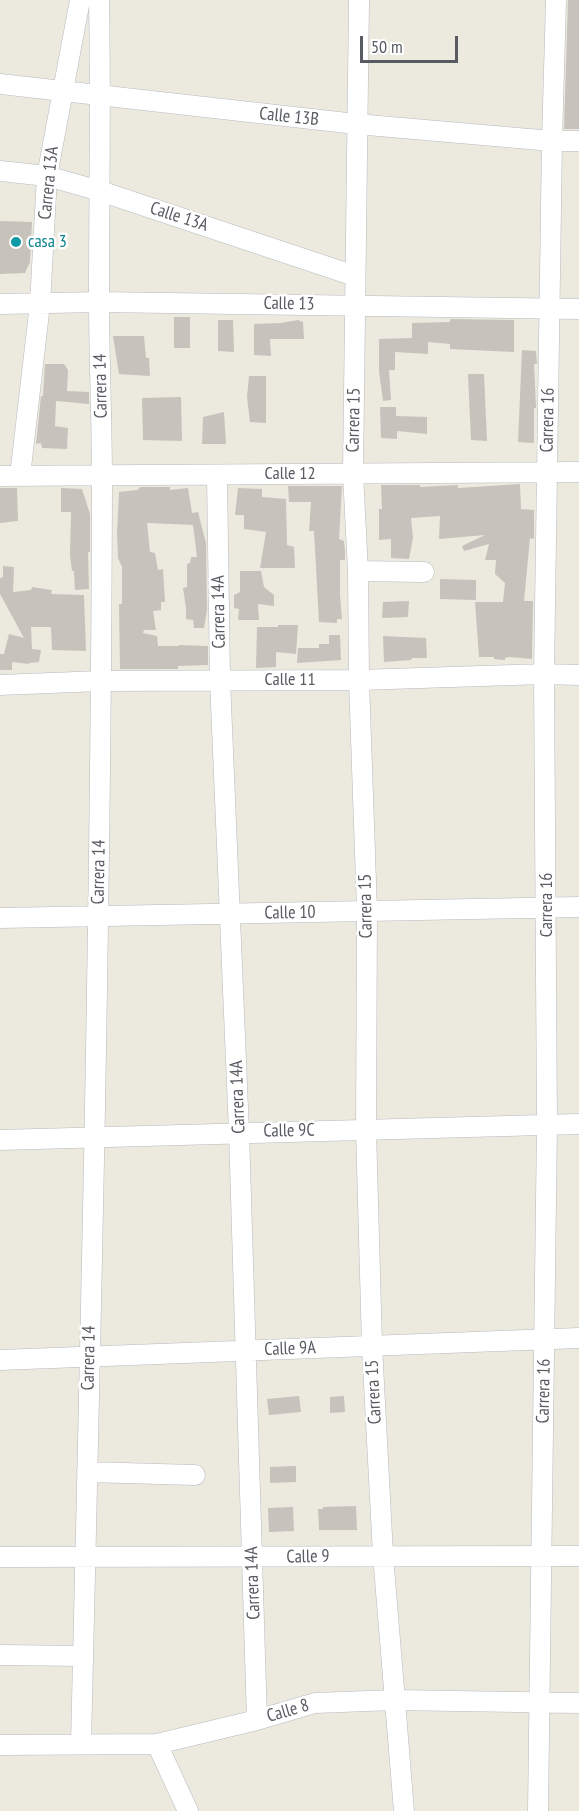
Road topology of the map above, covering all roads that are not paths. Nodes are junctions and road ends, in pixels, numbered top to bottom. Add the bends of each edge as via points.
1 (80, 0) edge
2 (99, 0) edge
3 (360, 0) edge
4 (556, 0) edge
5 (0, 84) edge
6 (62, 91) junction
7 (100, 96) junction
8 (356, 124) junction
9 (552, 141) junction
10 (579, 141) edge
11 (0, 171) edge
12 (47, 176) junction
13 (100, 191) junction
14 (356, 276) junction
15 (99, 302) junction
16 (0, 304) edge
17 (40, 304) junction
18 (356, 305) junction
19 (549, 309) junction
20 (579, 309) edge
21 (579, 472) edge
22 (548, 473) junction
23 (353, 474) junction
24 (217, 475) junction
25 (0, 476) edge
26 (20, 476) junction
27 (102, 476) junction
28 (358, 571) junction
29 (424, 572) dead end
30 (544, 674) junction
31 (579, 675) edge
32 (220, 680) junction
33 (359, 680) junction
34 (101, 681) junction
35 (0, 685) edge
36 (579, 907) edge
37 (547, 908) junction
38 (367, 911) junction
39 (231, 914) junction
40 (99, 916) junction
41 (0, 918) edge
42 (579, 1124) edge
43 (547, 1125) junction
44 (366, 1130) junction
45 (239, 1132) junction
46 (94, 1136) junction
47 (0, 1140) edge
48 (579, 1338) edge
49 (544, 1340) junction
50 (372, 1346) junction
51 (246, 1351) junction
52 (89, 1357) junction
53 (0, 1360) edge
54 (87, 1472) junction
55 (195, 1475) dead end
56 (383, 1555) junction
57 (542, 1555) junction
58 (579, 1556) edge
59 (0, 1557) edge
60 (85, 1557) junction
61 (252, 1558) junction
62 (0, 1655) edge
63 (83, 1656) junction
64 (394, 1700) junction
65 (540, 1702) junction
66 (579, 1703) edge
67 (257, 1720) junction
68 (81, 1744) junction
69 (157, 1744) junction
70 (0, 1745) edge
71 (188, 1811) edge
72 (404, 1811) edge
73 (538, 1811) edge

1 - 6 street, Carrera 13A
2 - 7 street, Carrera 14
3 - 8 street, Carrera 15
4 - 9 street, Carrera 16
5 - 6 street, Calle 13B
6 - 7 street, Calle 13B
6 - 12 street, Carrera 13A
7 - 8 street, Calle 13B
7 - 13 street, Carrera 14
8 - 9 street, Calle 13B
8 - 14 street, Carrera 15
9 - 10 street, Calle 13B
9 - 19 street, Carrera 16
11 - 12 street, Calle 13A
12 - 13 street, Calle 13A
12 - 17 street, Carrera 13A
13 - 14 street, Calle 13A
13 - 15 street, Carrera 14
14 - 18 street, Carrera 15
15 - 17 street, Calle 13
15 - 18 street, Calle 13
15 - 27 street, Carrera 14
16 - 17 street, Calle 13
17 - 26 street, Carrera 13A
18 - 19 street, Calle 13
18 - 23 street, Carrera 15
19 - 20 street, Calle 13
19 - 22 street, Carrera 16
21 - 22 street, Calle 12
22 - 23 street, Calle 12
22 - 30 street, Carrera 16
23 - 24 street, Calle 12
23 - 28 street, Carrera 15
24 - 27 street, Calle 12
24 - 32 street, Carrera 14A
25 - 26 street, Calle 12
26 - 27 street, Calle 12
27 - 34 street, Carrera 14
28 - 29 street
28 - 33 street, Carrera 15
30 - 31 street, Calle 11
30 - 33 street, Calle 11
30 - 37 street, Carrera 16
32 - 33 street, Calle 11
32 - 34 street, Calle 11
32 - 39 street, Carrera 14A
33 - 38 street, Carrera 15
34 - 35 street, Calle 11
34 - 40 street, Carrera 14
36 - 37 street, Calle 10
37 - 38 street, Calle 10
37 - 43 street, Carrera 16
38 - 39 street, Calle 10
38 - 44 street, Carrera 15
39 - 40 street, Calle 10
39 - 45 street, Carrera 14A
40 - 41 street, Calle 10
40 - 46 street, Carrera 14
42 - 43 street, Calle 9C
43 - 44 street, Calle 9C
43 - 49 street, Carrera 16
44 - 45 street, Calle 9C
44 - 50 street, Carrera 15
45 - 46 street, Calle 9C
45 - 51 street, Carrera 14A
46 - 47 street, Calle 9C
46 - 52 street, Carrera 14
48 - 49 street, Calle 9A
49 - 50 street, Calle 9A
49 - 57 street, Carrera 16
50 - 51 street, Calle 9A
50 - 56 street, Carrera 15
51 - 52 street, Calle 9A
51 - 61 street, Carrera 14A
52 - 53 street, Calle 9A
52 - 54 street, Carrera 14
54 - 55 street
54 - 60 street, Carrera 14
56 - 57 street, Calle 9
56 - 61 street, Calle 9
56 - 64 street, Carrera 15
57 - 58 street, Calle 9
57 - 65 street, Carrera 16
59 - 60 street, Calle 9
60 - 61 street, Calle 9
60 - 63 street, Carrera 14
61 - 67 street, Carrera 14A
62 - 63 street
63 - 68 street, Carrera 14
64 - 65 street, Calle 8
64 - 67 street, Calle 8 via 315,1703
64 - 72 street, Carrera 15
65 - 66 street, Calle 8
65 - 73 street, Carrera 16
67 - 69 street, Calle 8
68 - 69 street, Calle 8
68 - 70 street, Calle 8
69 - 71 street

